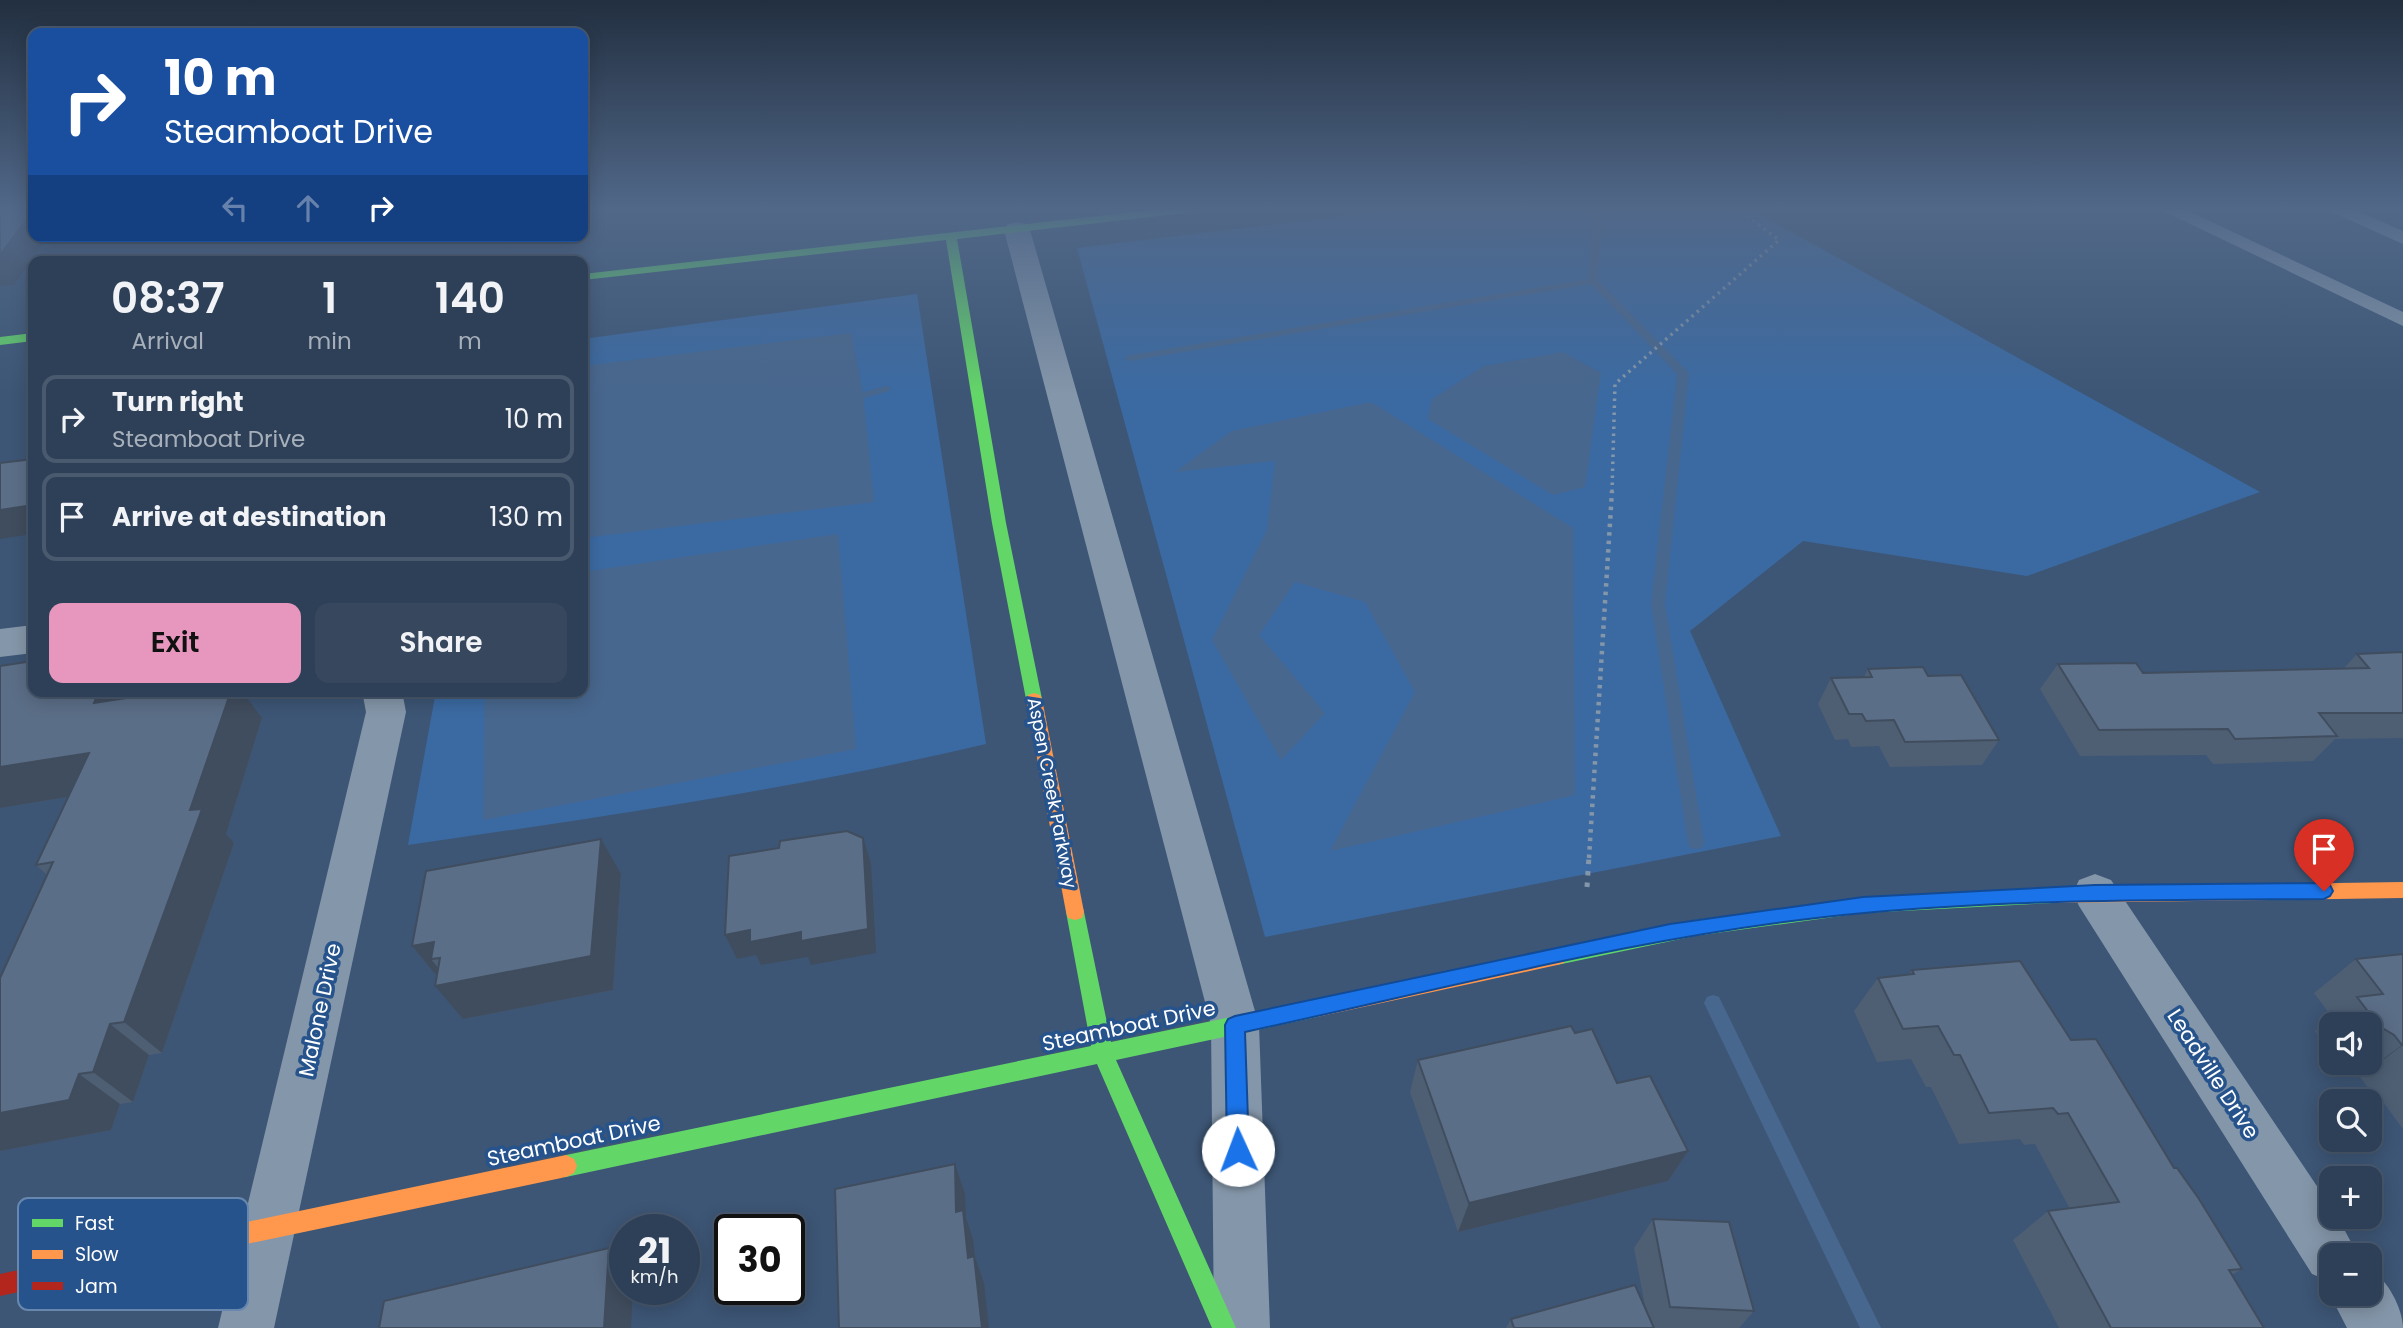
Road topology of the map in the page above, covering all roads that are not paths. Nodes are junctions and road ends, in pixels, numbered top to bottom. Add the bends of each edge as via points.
1 (648, 270) edge
2 (957, 270) edge
3 (1028, 270) edge
4 (2297, 270) edge
5 (588, 276) edge
6 (2403, 320) edge
7 (28, 338) edge
8 (0, 341) edge
9 (28, 640) edge
10 (0, 643) edge
11 (383, 697) edge
12 (2403, 890) edge
13 (2095, 893) junction
14 (1235, 1025) junction
15 (1103, 1054) junction
16 (271, 1226) junction
17 (248, 1231) edge
18 (2323, 1243) edge
19 (18, 1281) edge
20 (0, 1285) edge
21 (2366, 1306) edge
22 (246, 1328) edge
23 (1224, 1328) edge
24 (1242, 1328) edge
25 (2380, 1328) edge

1 - 5 street
2 - 15 street, Aspen Creek Parkway via 999,523
3 - 14 street
4 - 6 lane
7 - 8 street
9 - 10 street
11 - 16 street, Malone Drive via 386,712
12 - 13 street, Steamboat Drive
13 - 14 street, Steamboat Drive via 1863,905 1695,928
13 - 18 street, Leadville Drive
14 - 15 street, Steamboat Drive
14 - 24 street
15 - 16 street, Steamboat Drive
15 - 23 street, Aspen Creek Parkway
16 - 17 street, Steamboat Drive
16 - 22 street, Malone Drive
19 - 20 street, Steamboat Drive
21 - 25 street

